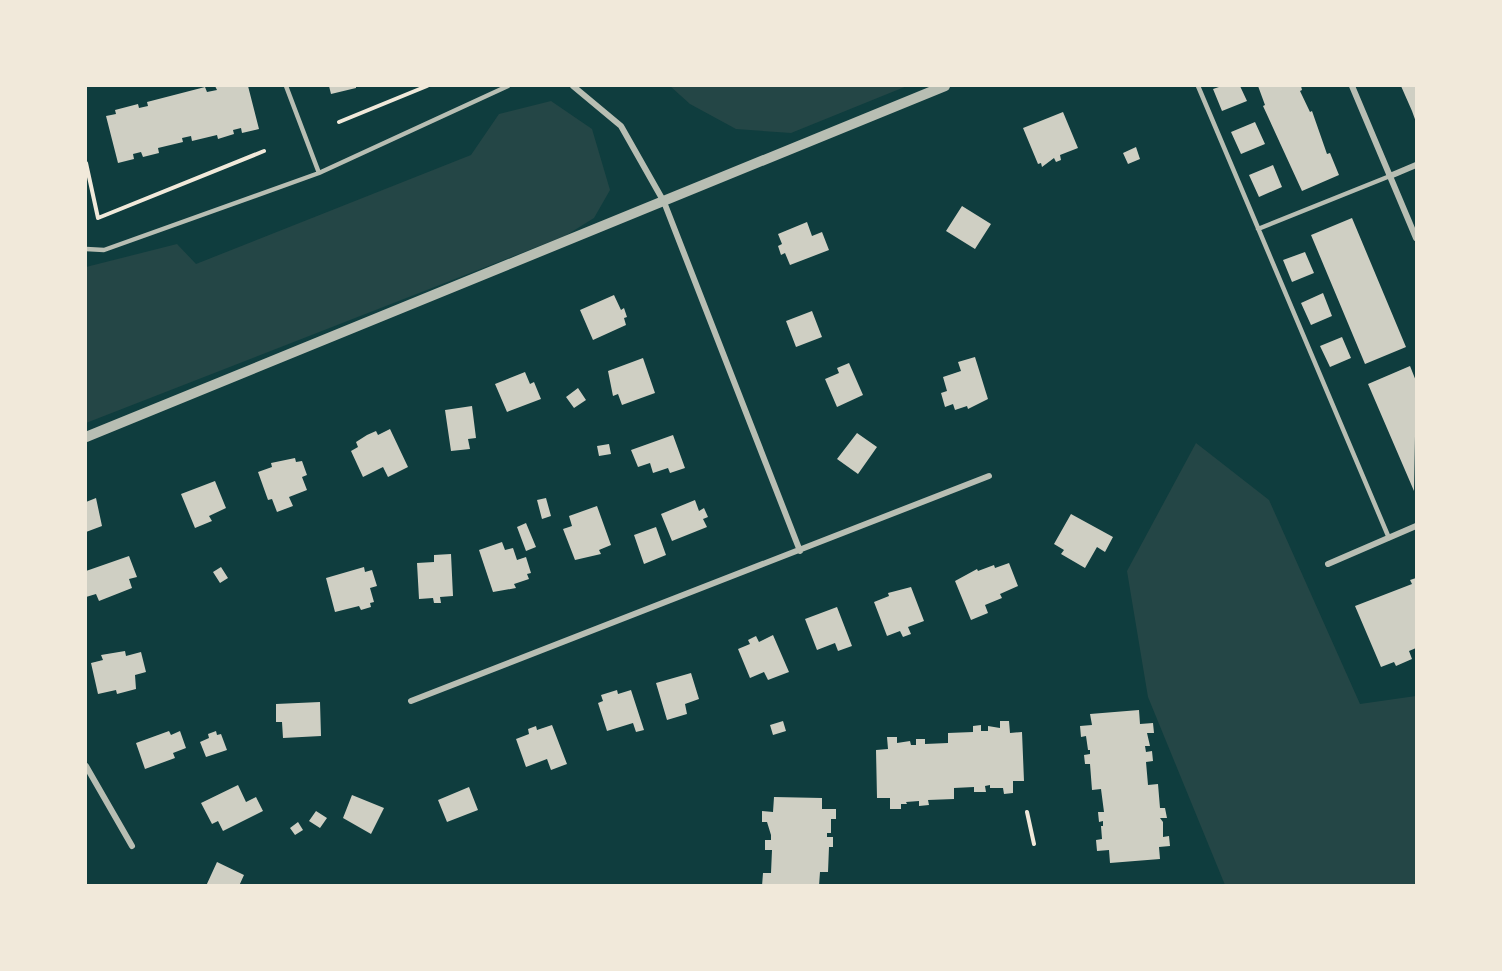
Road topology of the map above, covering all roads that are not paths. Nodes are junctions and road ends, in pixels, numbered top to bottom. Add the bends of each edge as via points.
1 (286, 86) edge
2 (508, 86) edge
3 (573, 86) edge
4 (945, 86) edge
5 (1198, 86) edge
6 (1352, 86) edge
7 (1416, 165) edge
8 (319, 173) junction
9 (1390, 176) junction
10 (664, 202) junction
11 (1258, 229) junction
12 (1416, 238) edge
13 (86, 249) edge
14 (86, 436) edge
15 (989, 477) dead end
16 (1416, 526) edge
17 (1389, 538) junction
18 (800, 552) junction
19 (1328, 564) dead end
20 (411, 701) dead end
21 (86, 766) edge
22 (132, 846) dead end

1 - 8 lane
2 - 8 lane
3 - 10 street via 621,126
4 - 10 street
5 - 11 lane
6 - 9 street
7 - 9 street
8 - 13 lane via 104,250
9 - 11 lane
9 - 12 street
10 - 14 street
10 - 18 street
11 - 17 lane
15 - 18 street
16 - 17 street
17 - 19 street
18 - 20 street
21 - 22 street

